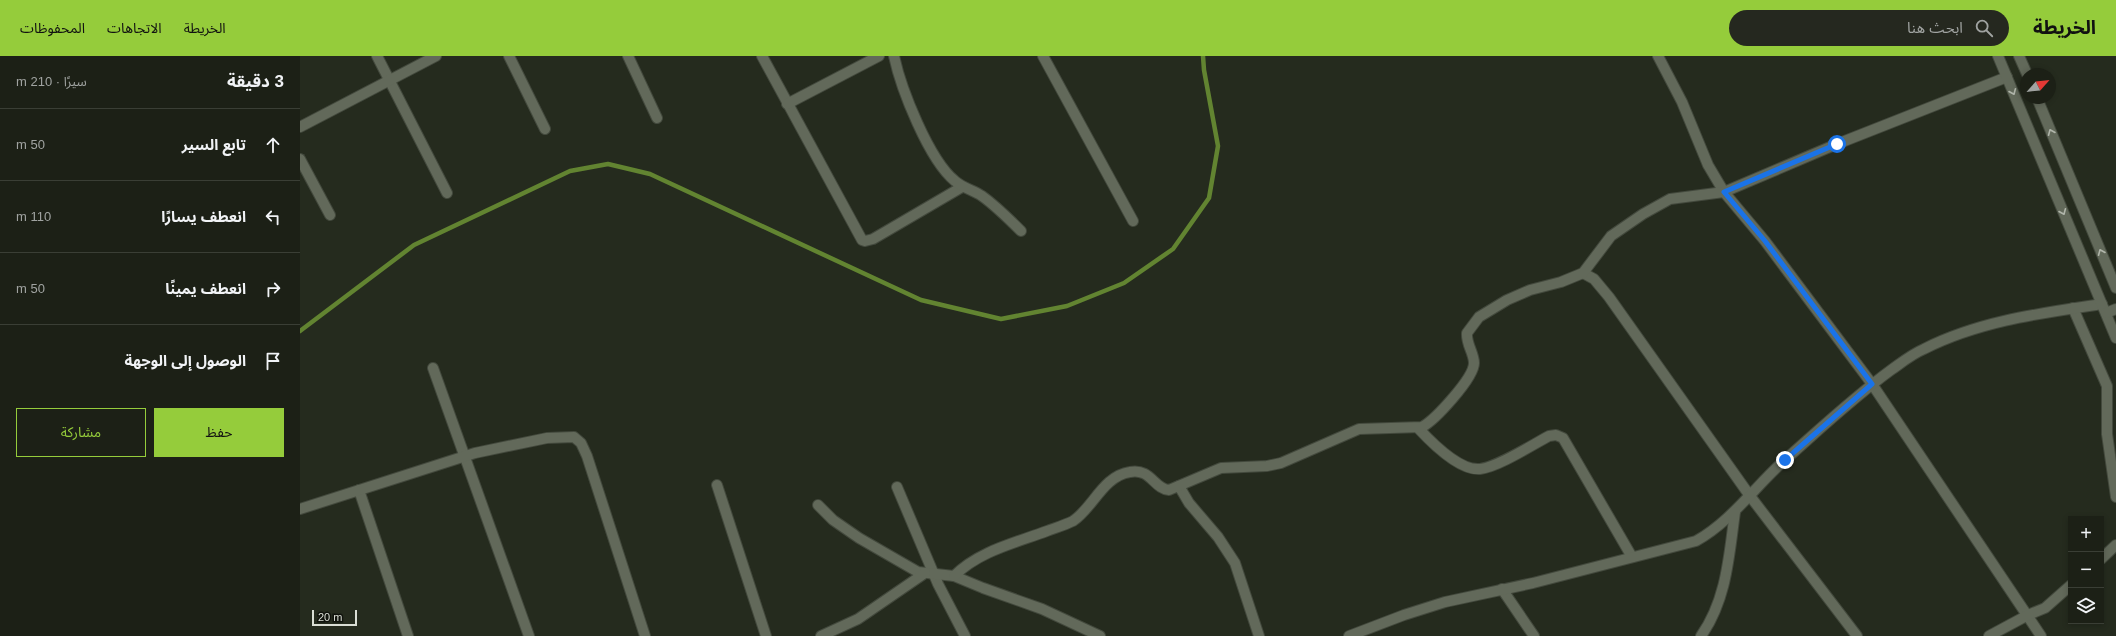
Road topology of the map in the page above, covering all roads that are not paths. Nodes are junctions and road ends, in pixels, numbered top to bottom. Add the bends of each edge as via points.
1 (377, 56) edge
2 (436, 56) edge
3 (509, 56) edge
4 (628, 56) edge
5 (762, 56) edge
6 (879, 56) edge
7 (894, 56) edge
8 (1043, 56) edge
9 (1658, 56) edge
10 (1998, 56) edge
11 (2019, 56) edge
12 (2024, 68) edge
13 (2007, 77) junction
14 (390, 80) junction
15 (787, 104) junction
16 (2039, 104) edge
17 (657, 118) dead end
18 (300, 127) edge
19 (545, 129) dead end
20 (300, 159) edge
21 (962, 186) junction
22 (1724, 192) junction
23 (447, 193) dead end
24 (330, 215) dead end
25 (1133, 221) dead end
26 (1021, 231) dead end
27 (1583, 272) junction
28 (2116, 288) edge
29 (2073, 308) junction
30 (2104, 308) junction
31 (2116, 309) edge
32 (2116, 338) edge
33 (433, 368) dead end
34 (1872, 384) junction
35 (1418, 428) junction
36 (463, 456) junction
37 (717, 485) dead end
38 (1179, 486) junction
39 (897, 487) dead end
40 (359, 490) junction
41 (1750, 496) junction
42 (2116, 497) edge
43 (818, 505) dead end
44 (300, 509) edge
45 (1735, 512) junction
46 (2116, 545) edge
47 (2104, 556) edge
48 (1632, 557) junction
49 (930, 574) junction
50 (954, 576) junction
51 (2068, 588) edge
52 (1502, 589) junction
53 (2028, 615) junction
54 (408, 636) edge
55 (529, 636) edge
56 (645, 636) edge
57 (766, 636) edge
58 (821, 636) edge
59 (966, 636) edge
60 (1100, 636) edge
61 (1259, 636) edge
62 (1349, 636) edge
63 (1534, 636) edge
64 (1701, 636) edge
65 (1857, 636) edge
66 (1989, 636) edge
67 (2041, 636) edge

1 - 14 street
2 - 14 street
3 - 19 street
4 - 17 street
5 - 15 street
6 - 15 street
7 - 21 street via 905,94 930,147 947,173
8 - 25 street
9 - 22 street via 1682,102 1708,165
10 - 13 street
11 - 12 street
13 - 22 street
13 -> 30 street
14 - 18 street
14 - 23 street
15 - 21 street via 865,242 873,240
28 -> 16 street
20 - 24 street
21 - 26 street via 988,200
22 - 27 street via 1670,200 1643,214 1611,236
22 - 34 street via 1765,241
27 - 35 street via 1562,282 1530,290 1507,300 1480,317 1467,333 1474,360 1473,370 1446,405 1427,424
27 - 41 street via 1609,297
29 - 30 street
29 - 34 street via 1970,330 1923,349
29 - 42 street via 2107,386 2107,434
30 - 31 street
30 - 32 street
33 - 36 street
34 - 41 street via 1785,460
34 - 53 street
35 - 38 street via 1359,429 1281,463 1221,468
35 - 48 street via 1453,459 1474,469 1492,465 1549,436 1563,438
36 - 40 street
36 - 55 street
36 - 56 street via 547,438 568,436 578,440 587,456
37 - 57 street
38 - 50 street via 1167,490 1147,474 1128,472 1110,483 1074,520 979,556 963,566
38 - 61 street via 1189,503 1236,563
39 - 49 street
40 - 44 street
40 - 54 street
41 - 45 street
41 - 65 street
43 - 49 street via 833,520 859,538 908,566
45 - 48 street via 1696,541
45 - 64 street via 1724,588 1712,619
46 - 47 street
48 - 52 street
49 - 50 street
49 - 58 street via 858,619
49 - 59 street
50 - 60 street via 1042,609
51 - 53 street via 2057,600
52 - 62 street via 1445,602
52 - 63 street
53 - 66 street
53 - 67 street

